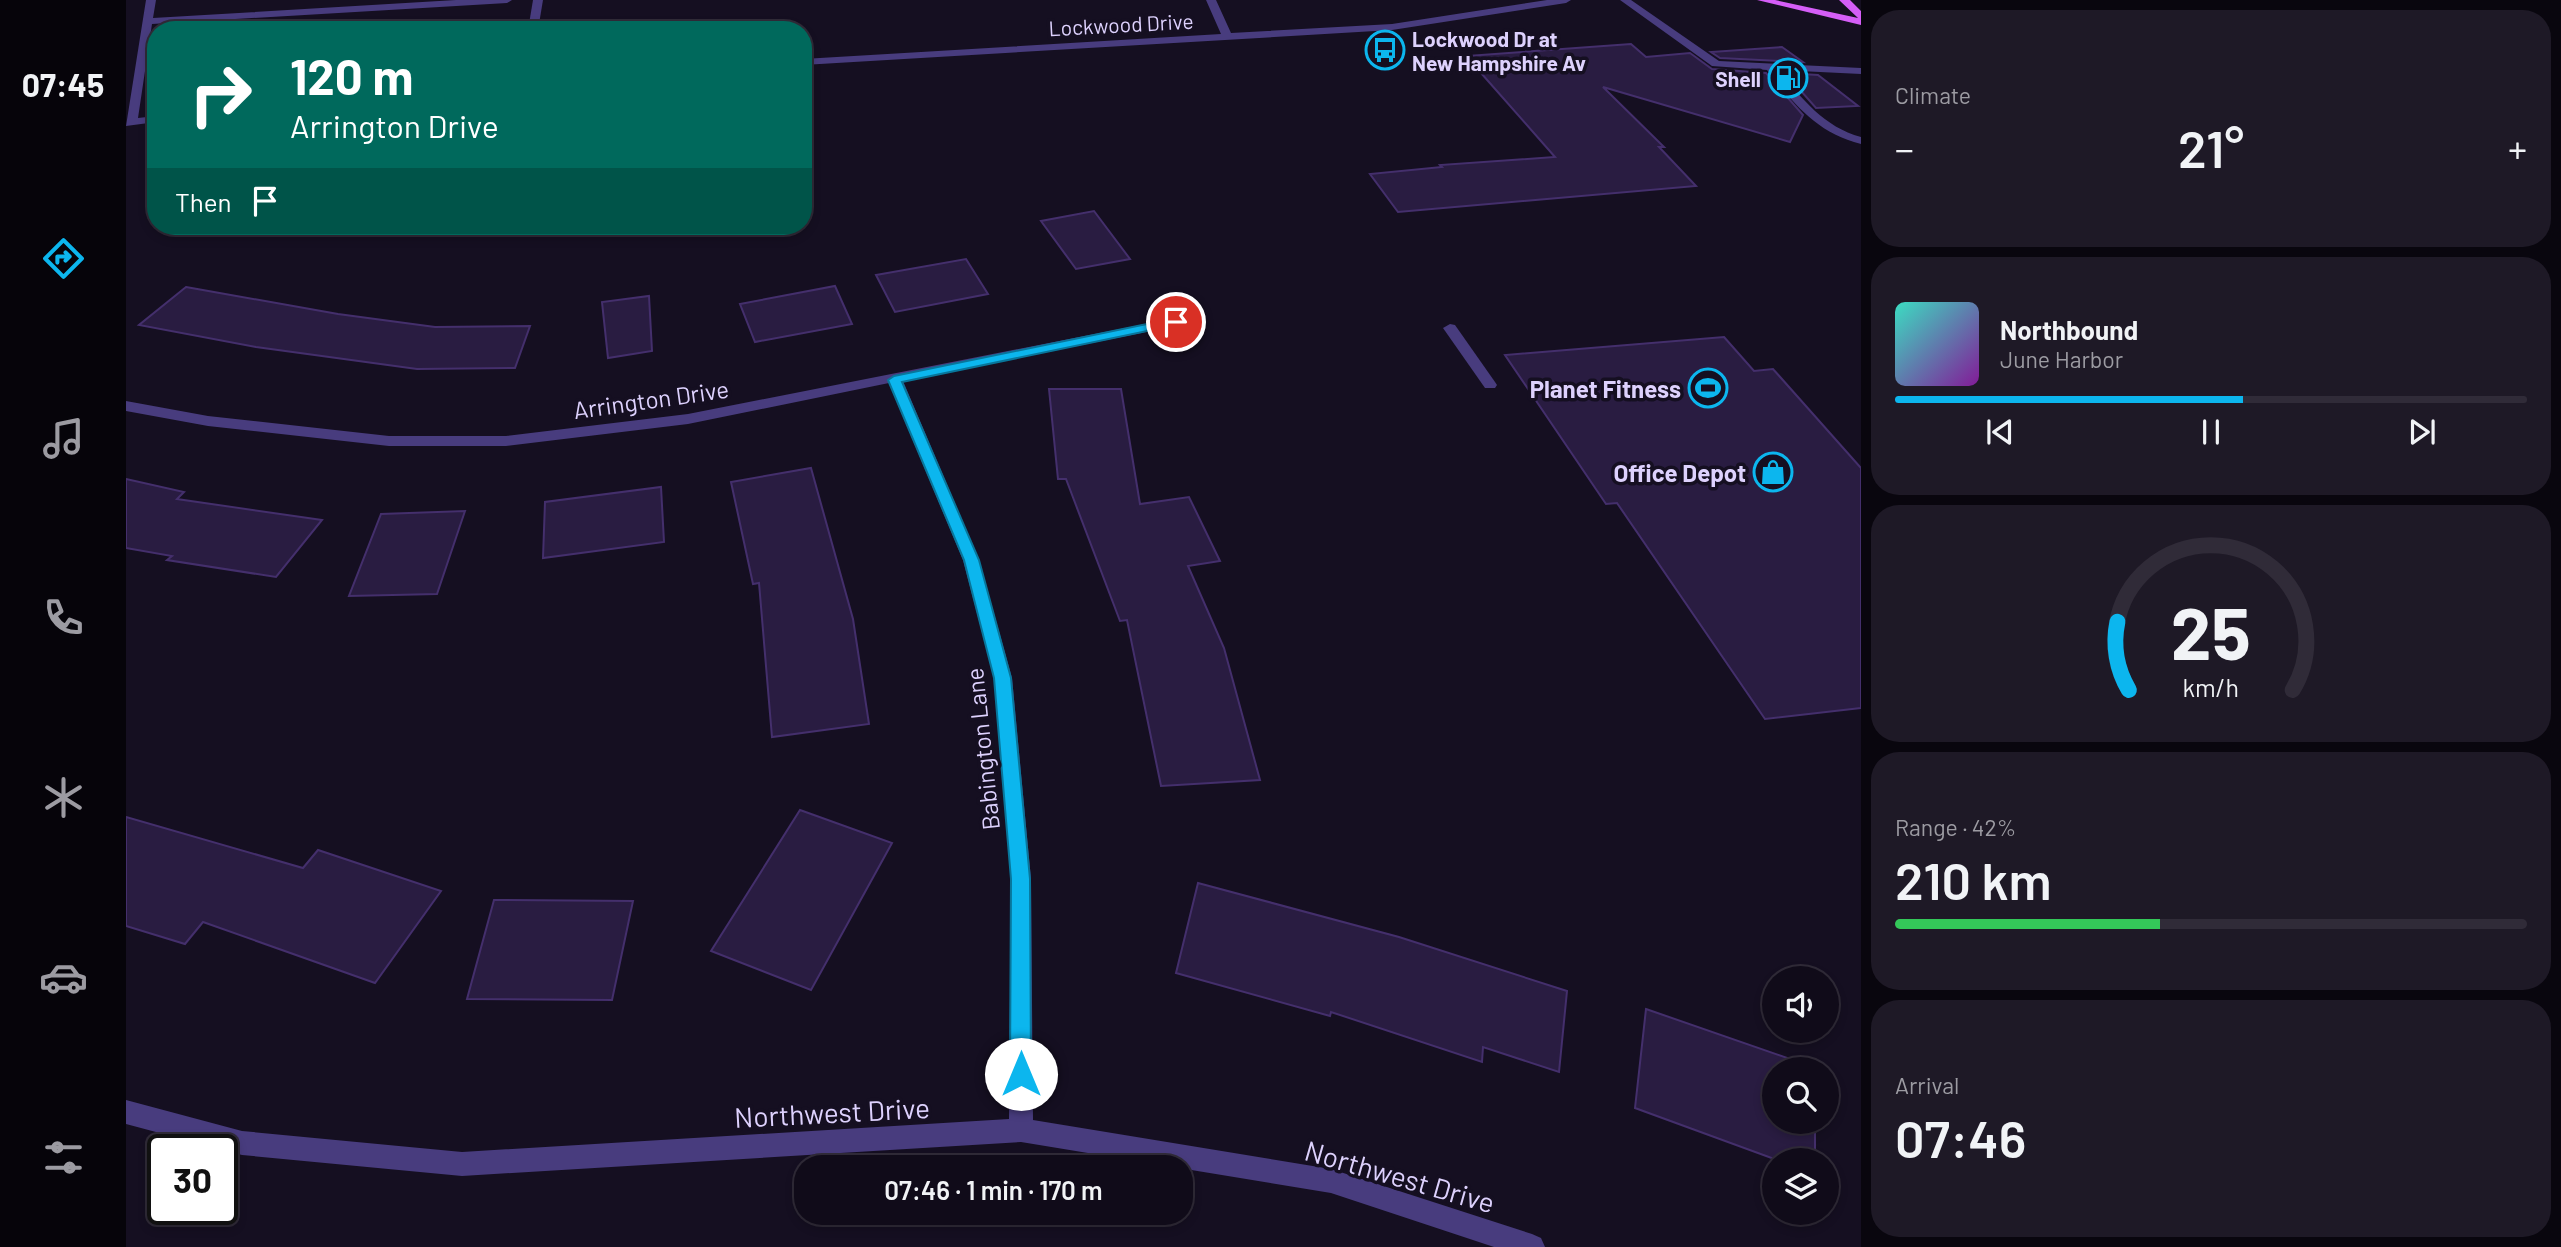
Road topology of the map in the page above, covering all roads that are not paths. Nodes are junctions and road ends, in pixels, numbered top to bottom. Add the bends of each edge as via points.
1 (151, 0) edge
2 (507, 0) edge
3 (538, 0) edge
4 (1211, 0) edge
5 (1625, 0) edge
6 (1762, 0) edge
7 (1844, 0) edge
8 (1558, 1) edge
9 (1531, 3) edge
10 (1861, 16) edge
11 (148, 21) joint
12 (534, 21) edge
13 (1861, 22) edge
14 (147, 26) edge
15 (1227, 37) junction
16 (812, 61) edge
17 (1769, 65) junction
18 (1861, 71) edge
19 (147, 120) edge
20 (129, 123) edge
21 (1861, 141) edge
22 (1176, 322) dead end
23 (1450, 328) dead end
24 (894, 380) junction
25 (1490, 385) dead end
26 (126, 406) edge
27 (126, 1112) edge
28 (1021, 1130) junction
29 (1532, 1247) edge

1 - 11 street
2 - 11 street
3 - 12 street
4 - 15 street
5 - 17 street via 1716,64
6 - 13 main road
7 - 10 main road
8 - 9 street, Lockwood Drive
9 - 15 street, Lockwood Drive via 1392,27
14 - 20 street
15 - 16 street, Lockwood Drive
17 - 18 street
17 - 21 street via 1827,130
19 - 20 street
22 - 24 street, Arrington Drive
23 - 25 street
24 - 26 street, Arrington Drive via 688,419 506,441 389,441 208,421
24 - 28 street, Babington Lane via 971,560 1003,678 1021,879
27 - 28 street, Northwest Drive via 242,1143 462,1164
28 - 29 street, Northwest Drive via 1331,1181

